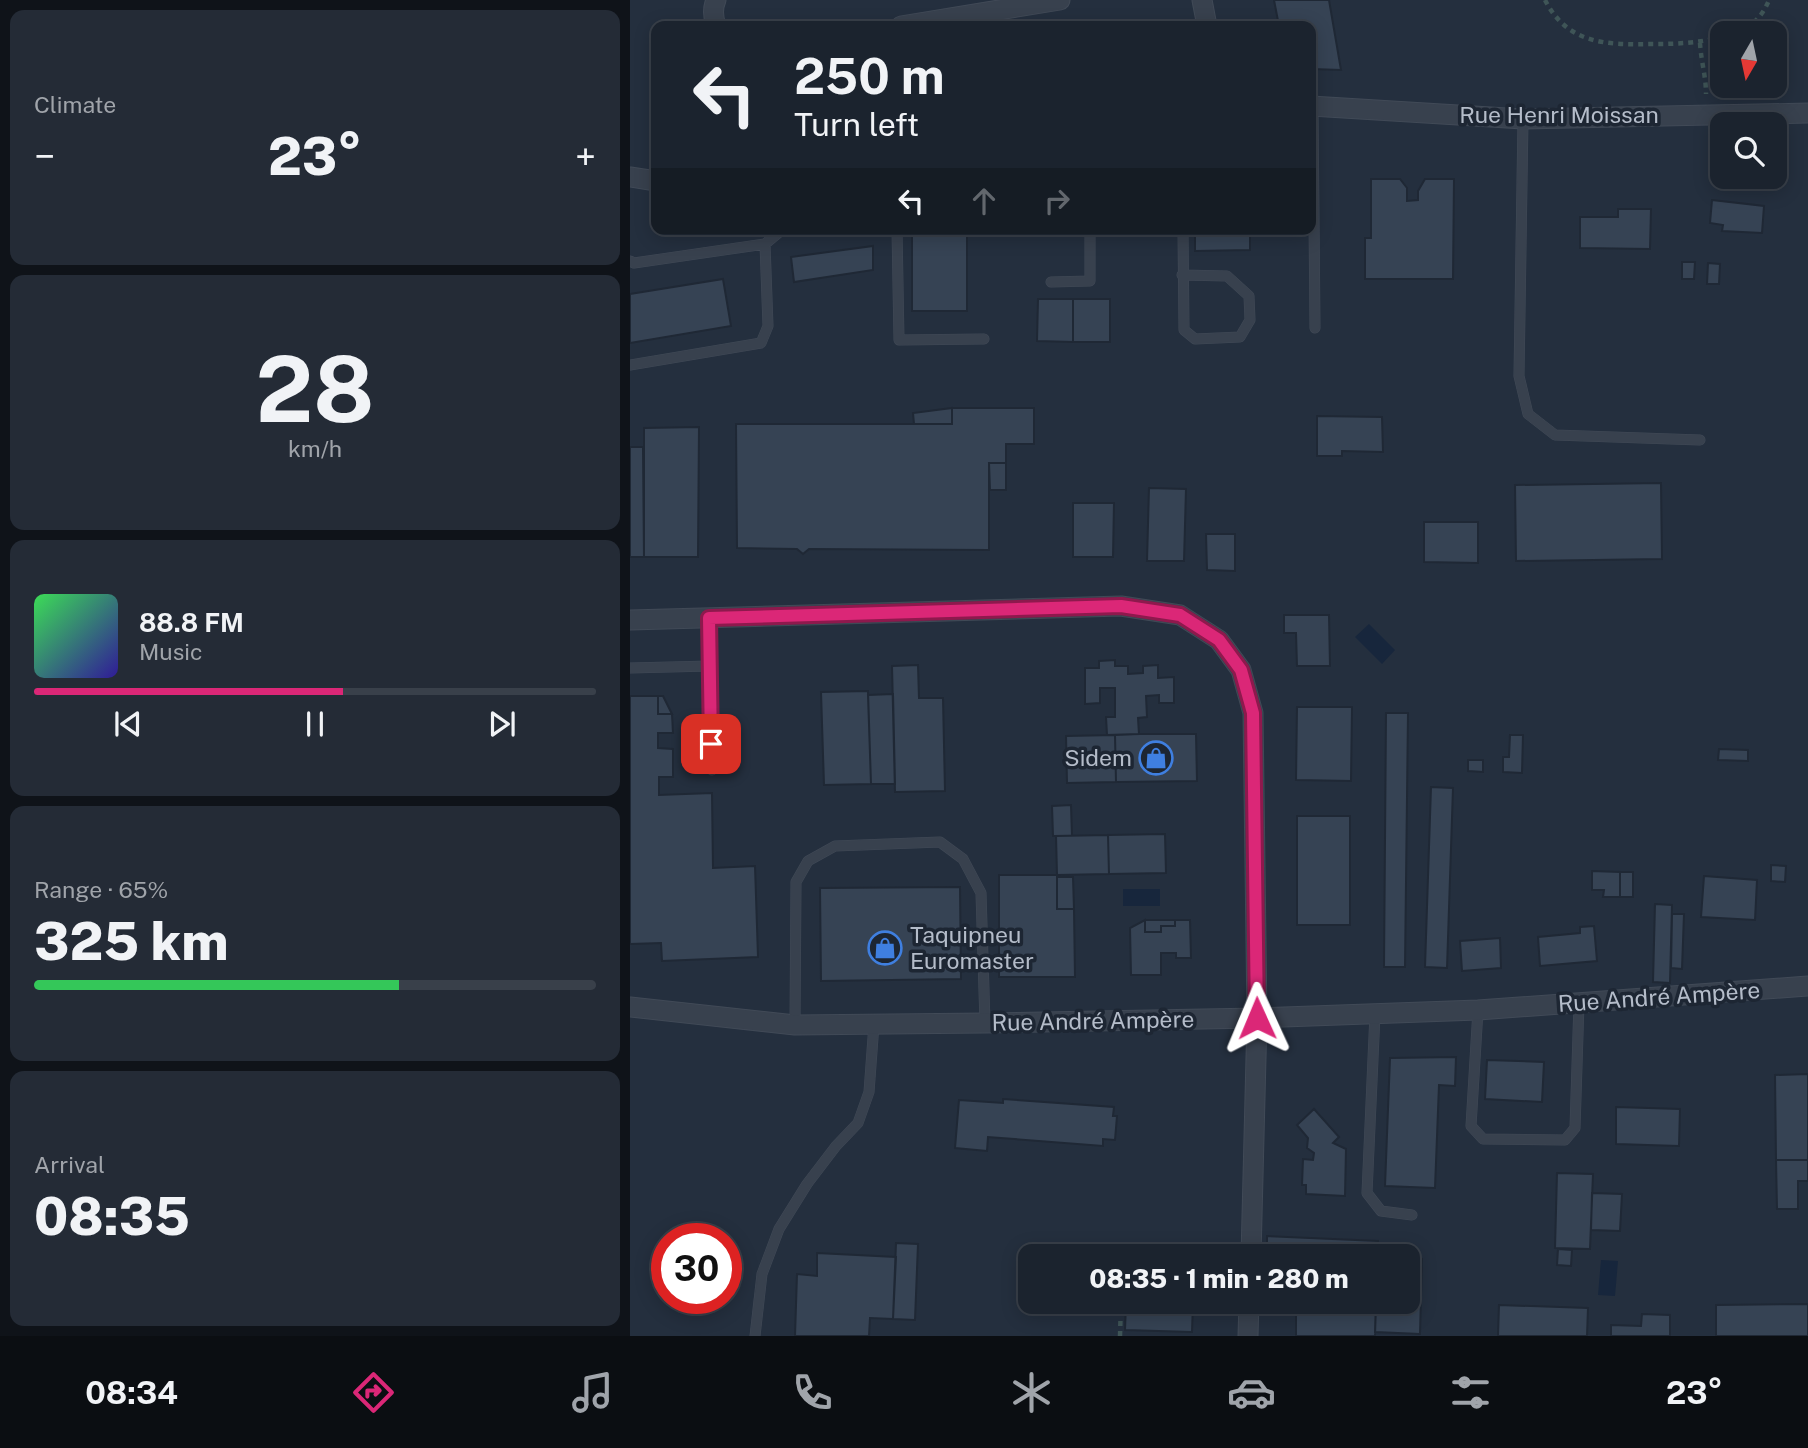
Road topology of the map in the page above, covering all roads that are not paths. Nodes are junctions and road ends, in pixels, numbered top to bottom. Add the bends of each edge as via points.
1 (716, 0) edge
2 (1060, 0) edge
3 (1202, 0) edge
4 (714, 21) edge
5 (932, 21) edge
6 (1206, 21) edge
7 (1316, 106) edge
8 (1808, 113) edge
9 (1523, 119) junction
10 (630, 177) edge
11 (651, 182) edge
12 (651, 184) edge
13 (630, 187) edge
14 (776, 235) edge
15 (897, 235) edge
16 (1090, 235) edge
17 (1184, 235) edge
18 (1314, 235) edge
19 (765, 244) junction
20 (630, 261) edge
21 (1182, 275) junction
22 (1051, 282) dead end
23 (1315, 328) dead end
24 (984, 339) dead end
25 (630, 365) edge
26 (1700, 440) dead end
27 (709, 618) junction
28 (630, 620) edge
29 (710, 666) junction
30 (630, 668) edge
31 (712, 770) dead end
32 (1808, 986) edge
33 (1579, 1003) junction
34 (630, 1007) edge
35 (1478, 1010) junction
36 (1375, 1014) junction
37 (1257, 1018) junction
38 (985, 1023) junction
39 (874, 1024) junction
40 (795, 1025) junction
41 (1412, 1215) dead end
42 (1251, 1244) edge
43 (1249, 1314) edge
44 (755, 1336) edge
45 (1248, 1336) edge

1 - 4 street
2 - 5 street
3 - 6 street
7 - 9 street, Rue Henri Moissan
8 - 9 street, Rue Henri Moissan
9 - 26 lane via 1519,376 1528,414 1555,435
10 - 11 street
12 - 13 street
14 - 19 lane
15 - 24 lane via 899,340
16 - 22 lane via 1090,281
17 - 21 lane
18 - 23 lane
19 - 20 lane
19 - 25 lane via 768,326 761,343
21 - 21 lane via 1184,330 1195,339 1240,337 1250,320 1250,296 1227,275
27 - 28 street
27 - 29 lane
27 - 37 street via 1121,606 1180,615 1219,640 1241,670 1253,713
29 - 30 lane
29 - 31 lane
32 - 33 street, Rue André Ampère
33 - 35 street, Rue André Ampère
33 - 35 lane via 1575,1129 1565,1140 1483,1139 1471,1126
34 - 40 street, Rue André Ampère
35 - 36 street, Rue André Ampère
36 - 37 street, Rue André Ampère
36 - 41 lane via 1367,1193 1381,1211
37 - 38 street, Rue André Ampère
37 - 42 street
38 - 39 street, Rue André Ampère
38 - 40 lane via 981,893 963,859 940,842 835,846 808,861 796,882
39 - 40 street, Rue André Ampère
39 - 44 lane via 869,1091 858,1123 807,1184 779,1230 762,1274
43 - 45 street

